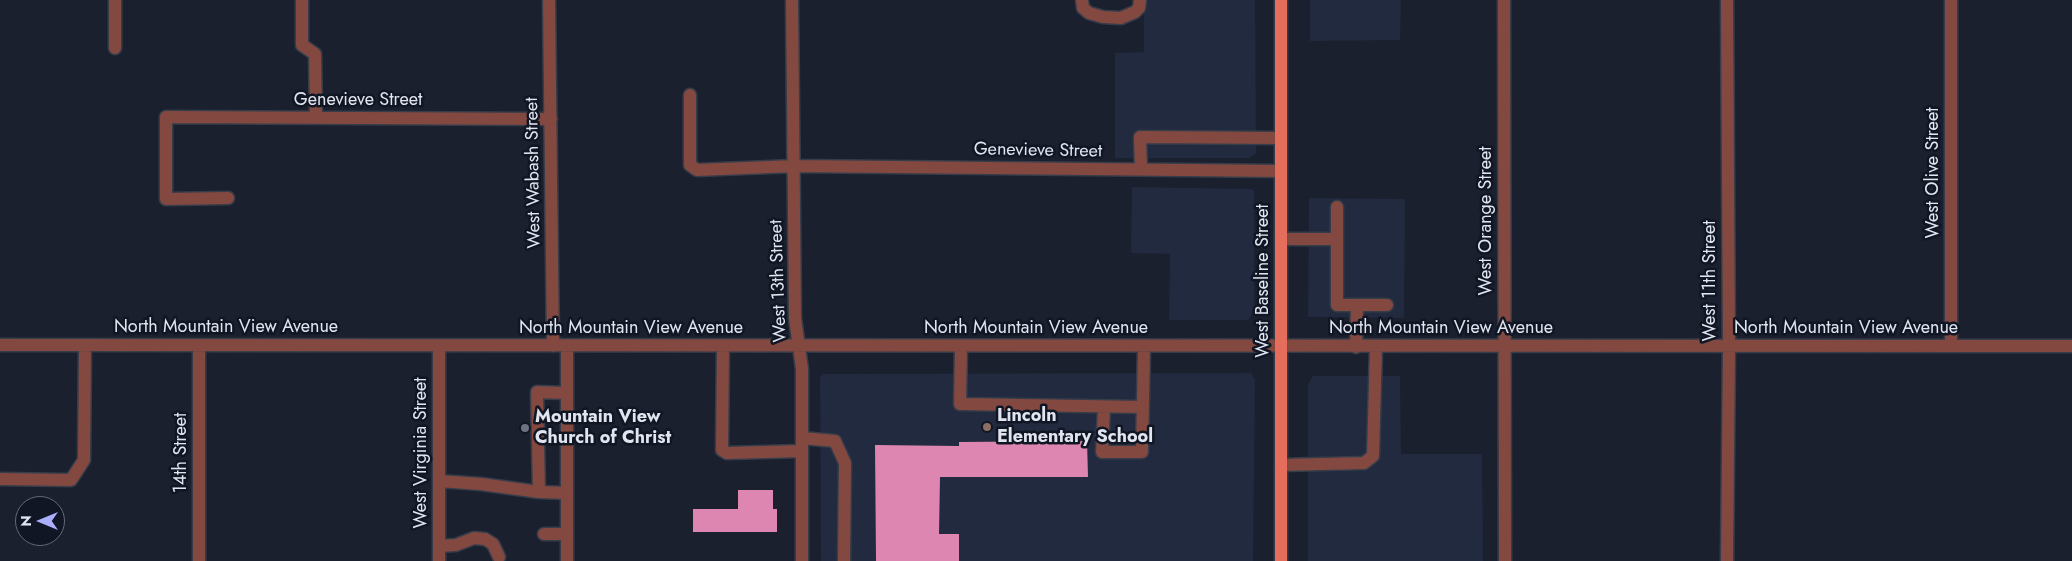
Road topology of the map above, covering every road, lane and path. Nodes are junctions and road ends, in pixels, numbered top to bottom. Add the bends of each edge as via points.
1 (115, 0) edge
2 (302, 0) edge
3 (549, 0) edge
4 (792, 0) edge
5 (1082, 0) edge
6 (1140, 0) edge
7 (1281, 0) edge
8 (1504, 0) edge
9 (1727, 0) edge
10 (1951, 0) edge
11 (115, 48) dead end
12 (690, 95) dead end
13 (316, 118) junction
14 (550, 119) junction
15 (1281, 138) junction
16 (794, 166) junction
17 (1141, 170) junction
18 (1281, 171) junction
19 (228, 198) dead end
20 (1337, 208) dead end
21 (1281, 239) junction
22 (1337, 239) junction
23 (1357, 305) junction
24 (1387, 305) dead end
25 (0, 346) edge
26 (85, 346) junction
27 (199, 346) junction
28 (439, 346) junction
29 (553, 346) junction
30 (567, 346) junction
31 (723, 346) junction
32 (799, 346) junction
33 (961, 346) junction
34 (1951, 346) junction
35 (2072, 346) edge
36 (1144, 347) junction
37 (1281, 347) junction
38 (1356, 347) junction
39 (1376, 347) junction
40 (1505, 347) junction
41 (1729, 347) junction
42 (566, 393) junction
43 (1104, 407) junction
44 (1143, 407) junction
45 (802, 438) junction
46 (802, 451) junction
47 (1281, 465) junction
48 (0, 479) edge
49 (439, 481) junction
50 (539, 492) junction
51 (567, 493) junction
52 (544, 534) dead end
53 (567, 534) junction
54 (439, 546) junction
55 (498, 557) dead end
56 (199, 561) edge
57 (439, 561) edge
58 (567, 561) edge
59 (802, 561) edge
60 (844, 561) edge
61 (1281, 561) edge
62 (1505, 561) edge
63 (1727, 561) edge

1 - 11 street
2 - 13 street via 302,45 315,54
3 - 14 street, West Wabash Street
4 - 16 street, West 13th Street
5 - 6 street via 1083,8 1089,13 1121,18 1135,12
7 - 15 main road, West Baseline Street
8 - 40 street, West Orange Street
9 - 41 street, West 11th Street
10 - 34 street, West Olive Street
12 - 16 street, Genevieve Street via 690,165 697,170
13 - 14 street, Genevieve Street
13 - 19 street, Genevieve Street via 166,117 166,199
14 - 29 street, West Wabash Street
15 - 17 street via 1140,137
15 - 18 main road, West Baseline Street
16 - 17 street, Genevieve Street
16 - 32 street, West 13th Street via 795,318
17 - 18 street, Genevieve Street
18 - 21 main road, West Baseline Street
20 - 22 street
21 - 22 street
21 - 37 main road, West Baseline Street
22 - 23 street via 1337,305
23 - 24 street
23 - 38 street
25 - 26 street, North Mountain View Avenue
26 - 27 street, North Mountain View Avenue
26 - 48 street via 84,460 71,480
27 - 28 street, North Mountain View Avenue
27 - 56 street, 14th Street
28 - 29 street, North Mountain View Avenue
28 - 49 street, West Virginia Street
29 - 30 street, North Mountain View Avenue
30 - 31 street, North Mountain View Avenue
30 - 42 street
31 - 32 street, North Mountain View Avenue
31 - 46 street via 722,450 727,453
32 - 33 street, North Mountain View Avenue
32 - 45 street, West 13th Street
33 - 36 street, North Mountain View Avenue
33 - 43 street via 960,404
34 - 35 street, North Mountain View Avenue
34 - 41 street, North Mountain View Avenue
36 - 37 street, North Mountain View Avenue
36 - 44 street
37 - 38 street, North Mountain View Avenue
37 - 47 main road, West Baseline Street
38 - 39 street, North Mountain View Avenue
39 - 40 street, North Mountain View Avenue
39 - 47 street via 1373,456 1364,464
40 - 41 street, North Mountain View Avenue
40 - 62 street, West Orange Street
41 - 63 street, West 11th Street
42 - 50 street via 537,392
42 - 51 street
43 - 44 street
43 - 44 street via 1102,452 1142,452
45 - 46 street, West 13th Street
45 - 60 street via 835,441 844,463
46 - 59 street, West 13th Street
47 - 61 main road, West Baseline Street
49 - 50 street
49 - 54 street, West Virginia Street
50 - 51 street
51 - 53 street
52 - 53 street
53 - 58 street
54 - 55 street via 456,545 474,538 485,539 493,544
54 - 57 street, West Virginia Street

